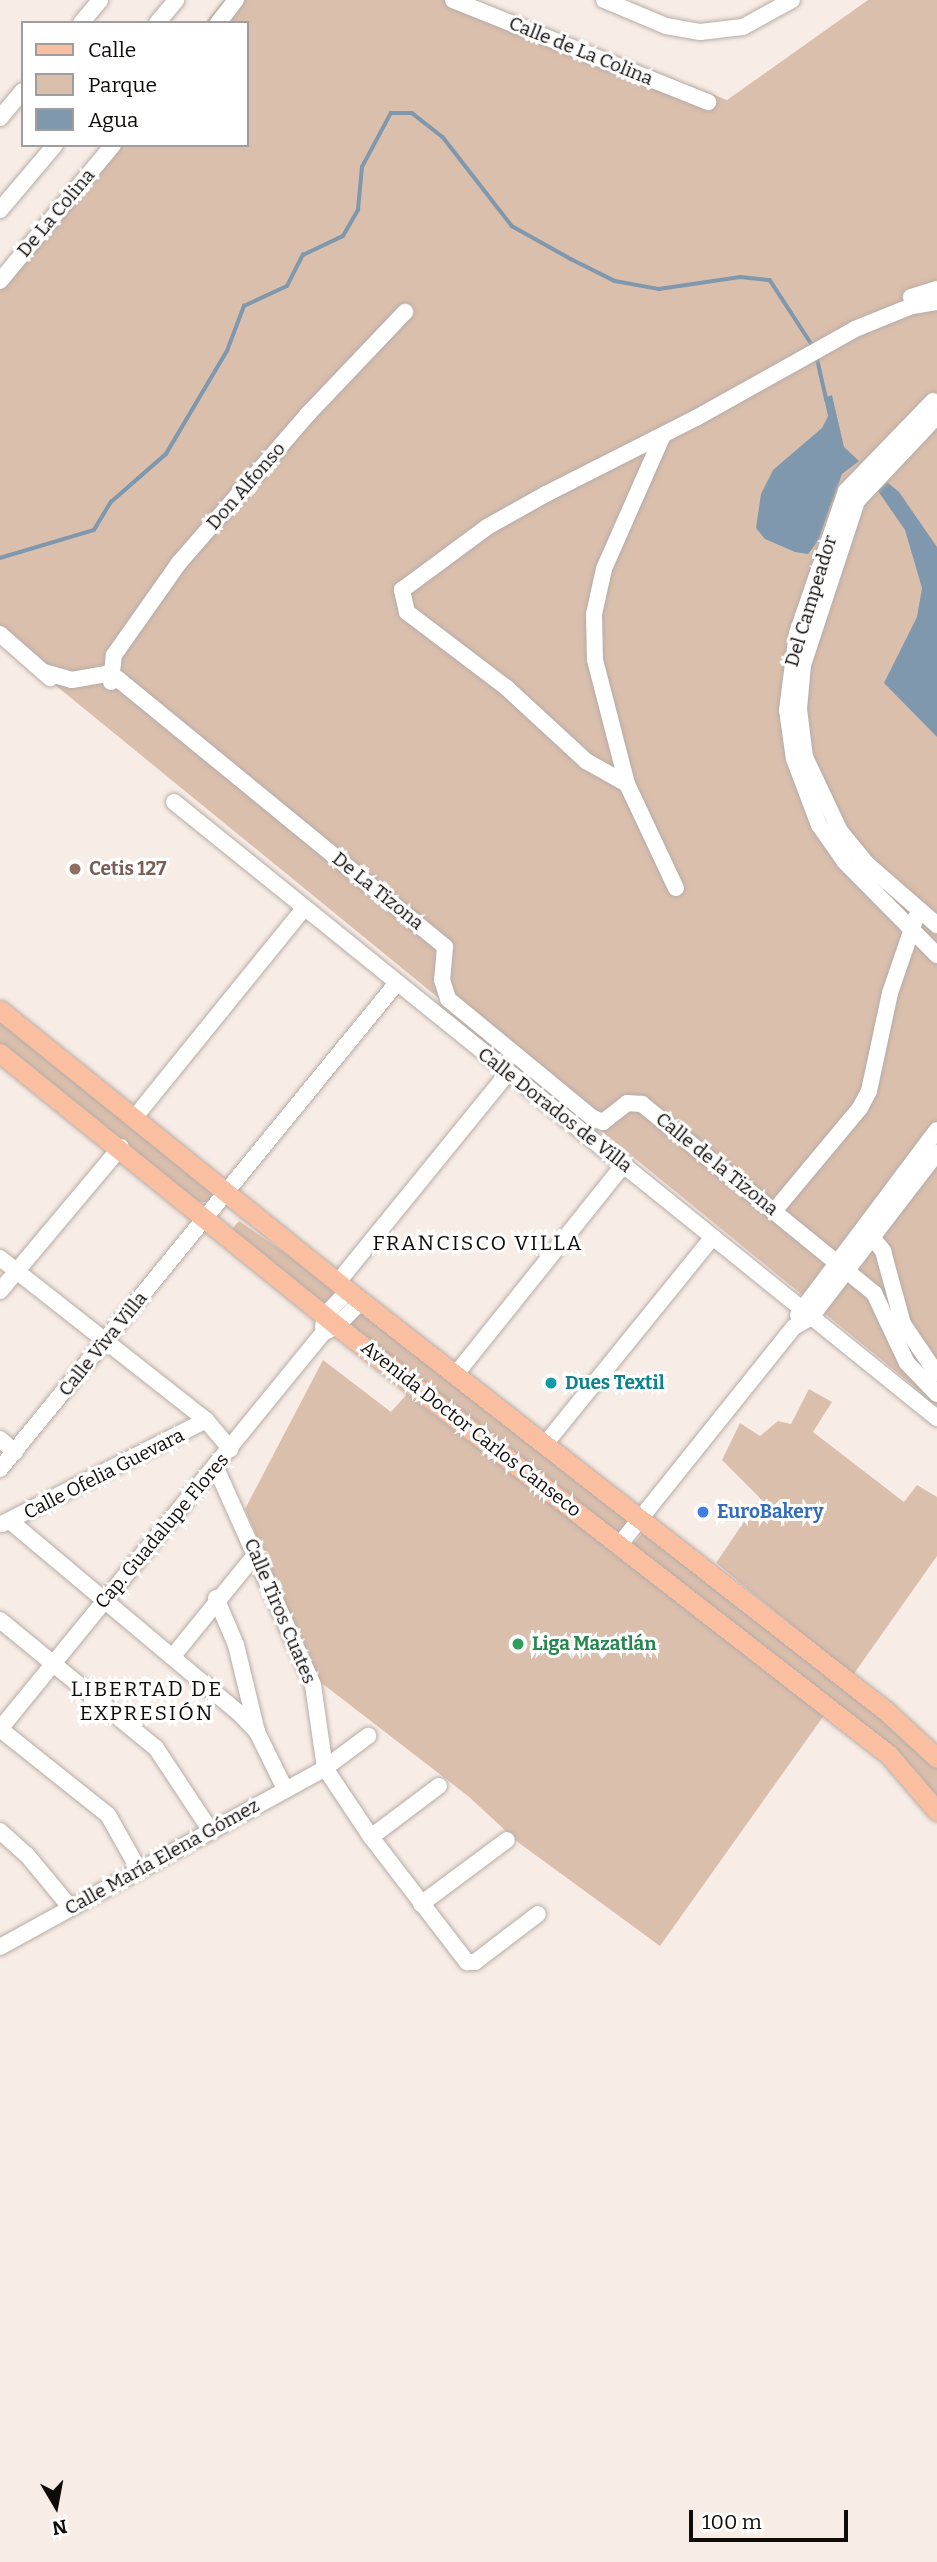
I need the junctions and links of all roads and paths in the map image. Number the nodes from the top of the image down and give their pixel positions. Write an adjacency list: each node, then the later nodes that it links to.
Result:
1 (100, 0): 7 (street)
2 (176, 0): 8 (street)
3 (236, 0): 9 (street)
4 (453, 0): 11 (street, Calle de La Colina)
5 (604, 0): 6 (street)
6 (792, 0)
7 (83, 21)
8 (159, 21)
9 (220, 21)
10 (21, 93): 12 (street)
11 (709, 102)
12 (0, 118)
13 (53, 147): 15 (street)
14 (111, 147): 16 (street, De La Colina)
15 (0, 210)
16 (0, 281)
17 (937, 289): 20 (street)
18 (937, 302): 20 (street)
19 (405, 312): 24 (street, Don Alfonso)
20 (818, 345): 22 (street)
21 (936, 403): 25 (street, Del Campeador)
22 (663, 435): 26 (street); 26 (street)
23 (0, 634): 24 (street)
24 (115, 680): 39 (street, De La Tizona)
25 (799, 758): 30 (street, Del Campeador); 31 (street, Del Campeador)
26 (627, 784): 28 (street)
27 (174, 802): 29 (street, Calle Dorados de Villa)
28 (676, 888)
29 (304, 908): 34 (street, Calle Dorados de Villa); 38 (street)
30 (920, 909): 31 (street); 32 (street, Del Campeador)
31 (912, 925): 33 (street, Del Campeador); 45 (street)
32 (937, 925)
33 (937, 955)
34 (396, 984): 37 (street, Calle Dorados de Villa); 44 (street)
35 (0, 1010): 38 (main road, Avenida Doctor Carlos Canseco)
36 (0, 1053): 41 (main road, Avenida Doctor Carlos Canseco)
37 (508, 1073): 43 (street, Calle Dorados de Villa); 53 (street)
38 (135, 1117): 44 (main road, Avenida Doctor Carlos Canseco)
39 (593, 1118): 45 (street, Calle de la Tizona)
40 (937, 1130): 47 (street)
41 (121, 1147): 46 (main road, Avenida Doctor Carlos Canseco); 51 (street)
42 (937, 1153): 47 (street)
43 (625, 1163): 48 (street, Calle Dorados de Villa); 58 (street)
44 (226, 1193): 46 (street, Calle Viva Villa); 53 (main road, Avenida Doctor Carlos Canseco)
45 (775, 1210): 50 (street, Calle de la Tizona)
46 (205, 1219): 56 (main road, Avenida Doctor Carlos Canseco); 57 (street, Calle Viva Villa)
47 (868, 1232): 50 (street); 54 (street)
48 (713, 1237): 55 (street, Calle Dorados de Villa); 64 (street)
49 (0, 1258): 51 (street)
50 (841, 1266): 54 (street); 55 (street)
51 (17, 1271): 52 (street); 57 (street)
52 (0, 1291)
53 (349, 1291): 56 (street, Cap. Guadalupe Flores); 58 (main road, Avenida Doctor Carlos Canseco)
54 (887, 1298): 59 (street); 60 (street)
55 (806, 1312): 61 (street, Calle Dorados de Villa); 69 (street)
56 (328, 1325): 65 (street, Cap. Guadalupe Flores); 71 (main road, Avenida Doctor Carlos Canseco)
57 (106, 1341): 62 (street); 66 (street, Calle Viva Villa)
58 (456, 1374): 64 (main road, Avenida Doctor Carlos Canseco)
59 (937, 1374)
60 (937, 1394)
61 (937, 1418)
62 (206, 1420): 65 (street); 70 (street, Calle Ofelia Guevara)
63 (0, 1439): 66 (street)
64 (547, 1443): 69 (main road, Avenida Doctor Carlos Canseco)
65 (230, 1449): 67 (street, Cap. Guadalupe Flores)
66 (15, 1452): 68 (street, Calle Viva Villa)
67 (216, 1468): 72 (street, Calle Tiros Cuates); 74 (street, Cap. Guadalupe Flores)
68 (0, 1469)
69 (642, 1518): 71 (street); 78 (main road, Avenida Doctor Carlos Canseco)
70 (5, 1523): 74 (street)
71 (620, 1544): 79 (main road, Avenida Doctor Carlos Canseco)
72 (256, 1554): 73 (street); 86 (street, Calle Tiros Cuates)
73 (216, 1598): 76 (street); 82 (street)
74 (103, 1602): 76 (street); 77 (street, Cap. Guadalupe Flores)
75 (0, 1620): 77 (street)
76 (173, 1656): 82 (street)
77 (52, 1664): 81 (street, Cap. Guadalupe Flores); 91 (street)
78 (850, 1683): 79 (main road); 80 (main road, Avenida Doctor Carlos Canseco)
79 (830, 1708): 84 (main road, Avenida Doctor Carlos Canseco)
80 (898, 1722): 84 (main road); 85 (main road, Avenida Doctor Carlos Canseco)
81 (0, 1729): 94 (street)
82 (257, 1732): 88 (street)
83 (368, 1736): 86 (street, Calle María Elena Gómez)
84 (866, 1737): 89 (main road, Avenida Doctor Carlos Canseco)
85 (937, 1758)
86 (325, 1768): 88 (street, Calle María Elena Gómez); 92 (street, Calle Tiros Cuates)
87 (439, 1786): 92 (street)
88 (285, 1789): 91 (street, Calle María Elena Gómez)
89 (937, 1811)
90 (0, 1831): 96 (street)
91 (211, 1831): 94 (street, Calle María Elena Gómez)
92 (371, 1837): 95 (street, Calle Tiros Cuates)
93 (507, 1840): 95 (street)
94 (139, 1870): 96 (street, Calle María Elena Gómez)
95 (421, 1904): 97 (street, Calle Tiros Cuates)
96 (70, 1907): 98 (street, Calle María Elena Gómez)
97 (538, 1914)
98 (0, 1947)

